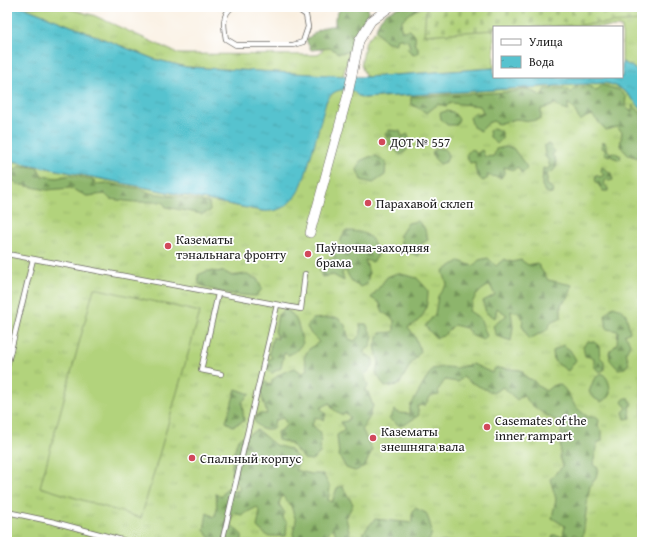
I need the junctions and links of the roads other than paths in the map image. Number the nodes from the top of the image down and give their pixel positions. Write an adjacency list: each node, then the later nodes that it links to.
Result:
1 (232, 7): 2 (lane)
2 (289, 7)
3 (390, 7): 4 (street)
4 (310, 233)
5 (7, 254): 6 (lane)
6 (33, 259): 8 (lane); 10 (lane)
7 (305, 274): 9 (lane)
8 (218, 294): 9 (lane); 11 (lane)
9 (277, 305): 14 (lane)
10 (7, 366)
11 (221, 374)
12 (7, 512): 13 (lane)
13 (129, 542)
14 (222, 542)

